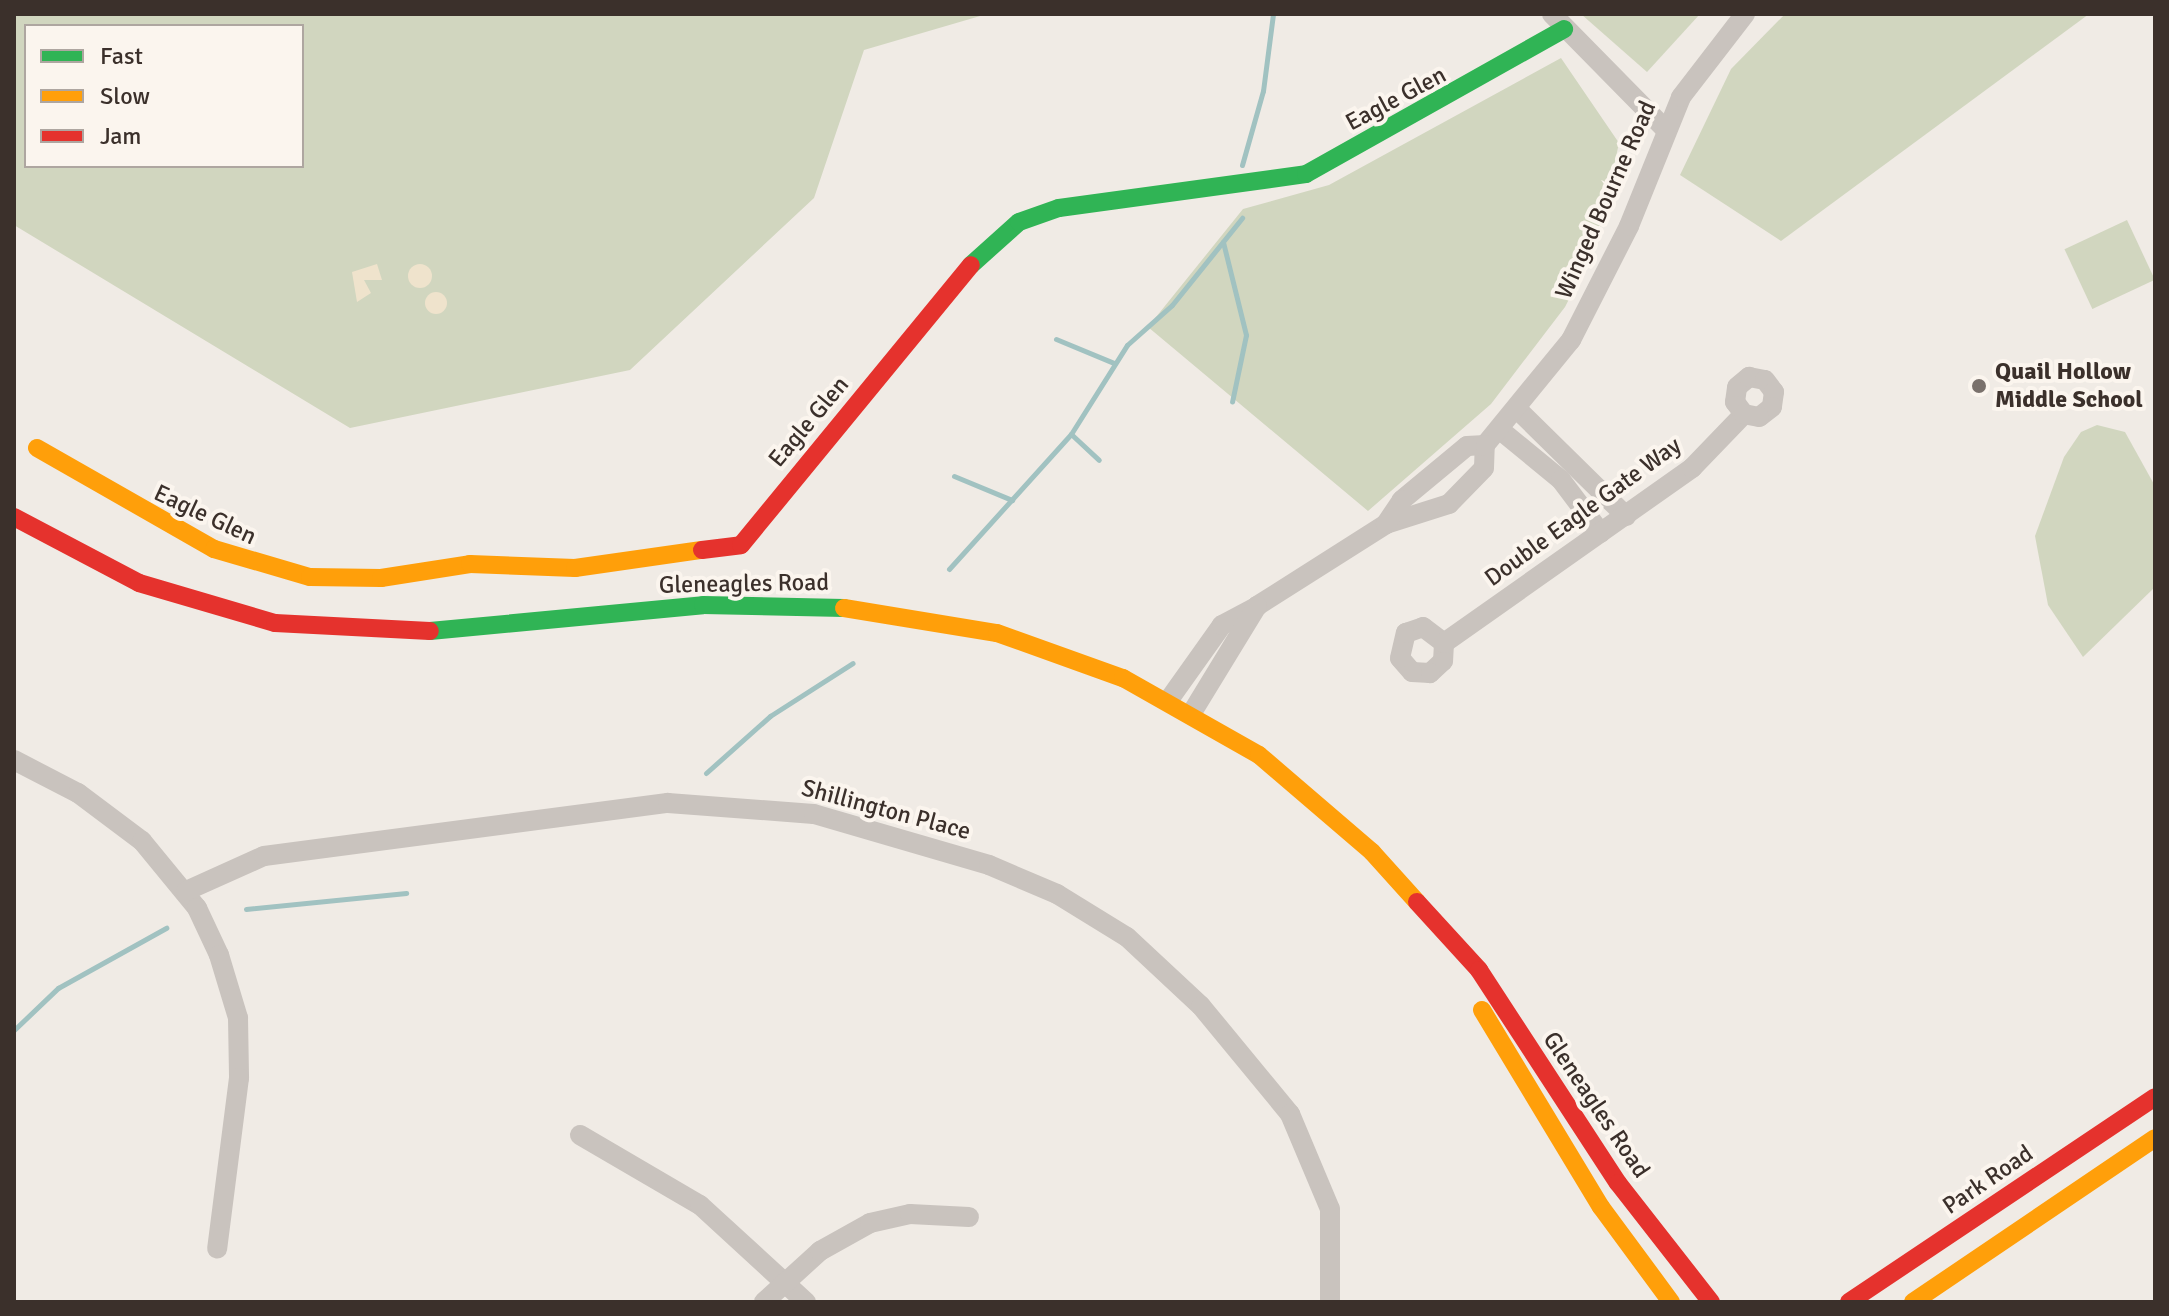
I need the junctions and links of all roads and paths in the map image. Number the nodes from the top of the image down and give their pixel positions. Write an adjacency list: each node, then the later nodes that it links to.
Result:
1 (1745, 14): 3 (street, Winged Bourne Road)
2 (1558, 22): 3 (street); 8 (street, Eagle Glen)
3 (1665, 129): 4 (street, Winged Bourne Road)
4 (1517, 409): 6 (street, Winged Bourne Road); 9 (street)
5 (1744, 414): 9 (street, Double Eagle Gate Way)
6 (1499, 429): 7 (street, Winged Bourne Road); 12 (street)
7 (1485, 445): 11 (street, Winged Bourne Road); 11 (street, Winged Bourne Road)
8 (37, 448)
9 (1626, 516): 12 (street, Double Eagle Gate Way)
10 (14, 517): 15 (street, Gleneagles Road)
11 (1386, 524): 13 (street, Winged Bourne Road)
12 (1601, 533): 14 (street, Double Eagle Gate Way)
13 (1257, 606): 15 (street, Winged Bourne Road); 16 (street, Winged Bourne Road)
14 (1444, 643)
15 (1168, 701): 16 (street, Gleneagles Road)
16 (1191, 714): 19 (street, Gleneagles Road)
17 (14, 760): 18 (street)
18 (186, 891): 24 (street); 28 (street, Shillington Place)
19 (1443, 934): 29 (street, Gleneagles Road); 30 (street, Gleneagles Road)
20 (2155, 1097): 31 (street, Park Road)
21 (580, 1135): 25 (street)
22 (2155, 1138): 32 (street)
23 (969, 1217): 25 (street)
24 (217, 1249)
25 (787, 1281): 26 (street); 27 (street)
26 (764, 1302)
27 (806, 1302)
28 (1330, 1302)
29 (1671, 1302)
30 (1711, 1302)
31 (1849, 1302)
32 (1913, 1302)

